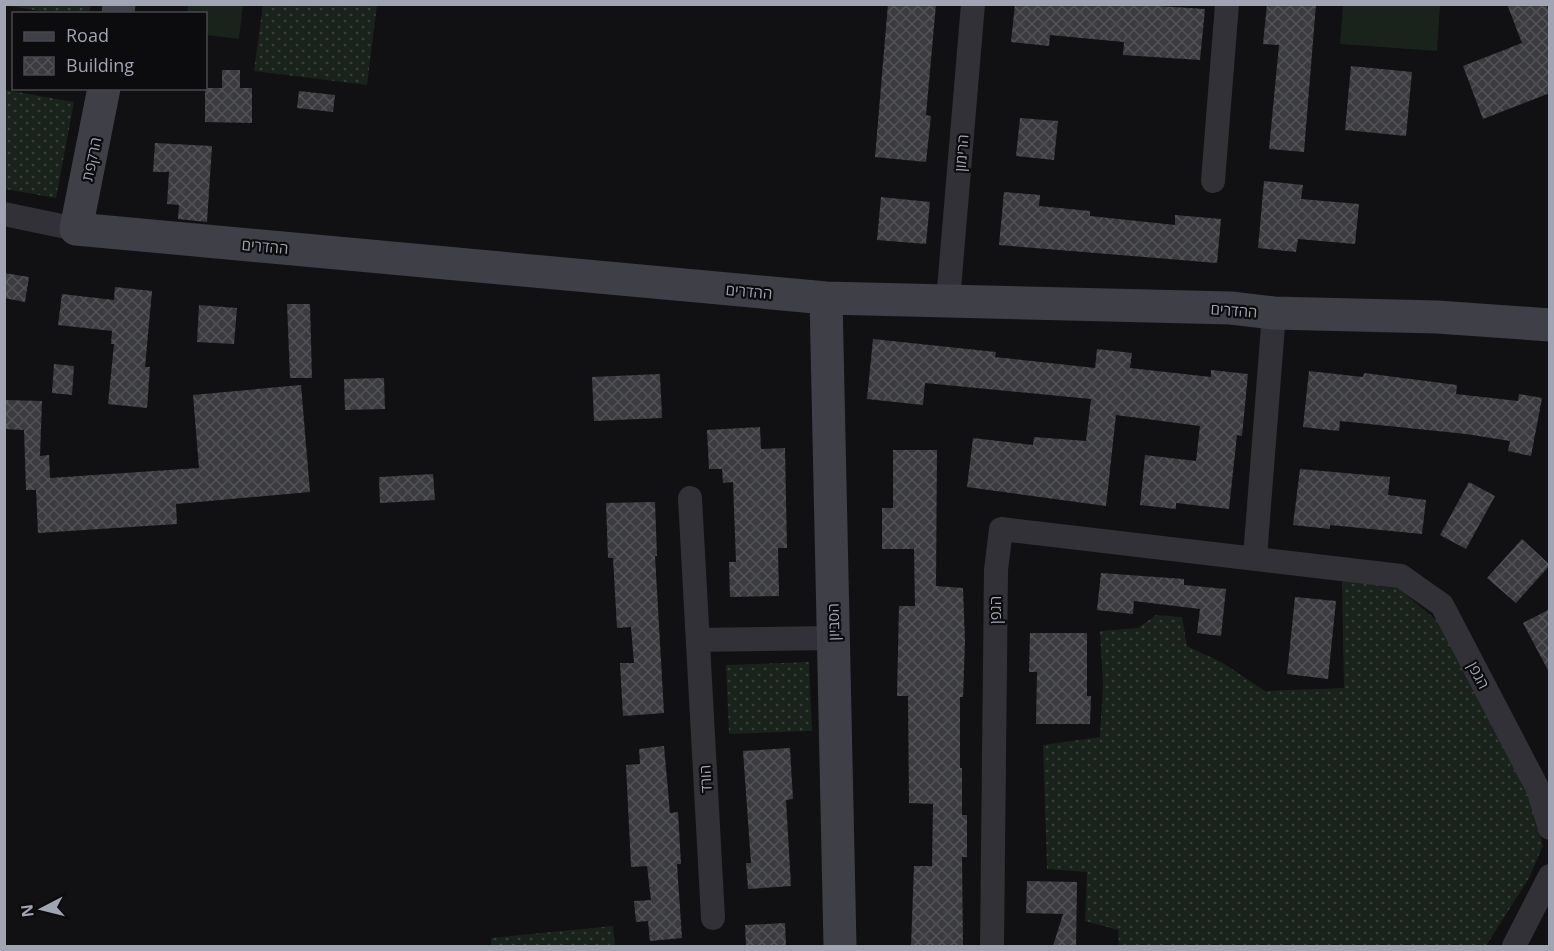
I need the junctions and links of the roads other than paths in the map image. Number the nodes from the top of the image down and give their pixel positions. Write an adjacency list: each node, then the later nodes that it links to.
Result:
1 (973, 4): 8 (street, הרימון)
2 (1227, 4): 4 (street)
3 (104, 90): 6 (main road, הרקפת)
4 (1213, 181)
5 (4, 214): 6 (street, ההדרים)
6 (76, 229): 7 (main road, ההדרים)
7 (826, 298): 8 (main road, ההדרים); 15 (main road, הסביון)
8 (948, 301): 9 (main road, ההדרים)
9 (1274, 313): 10 (main road, ההדרים); 14 (street)
10 (1496, 322): 11 (main road, ההדרים); 12 (main road, ההדרים)
11 (1550, 326)
12 (1550, 347)
13 (690, 498): 16 (street, הורד)
14 (1255, 557): 17 (street, הגפן); 22 (street, הגפן)
15 (833, 638): 16 (street); 21 (main road, הסביון)
16 (698, 640): 20 (street, הורד)
17 (1544, 787): 18 (street, הגפן)
18 (1550, 828)
19 (1550, 876): 23 (street)
20 (713, 918)
21 (840, 946)
22 (992, 946)
23 (1514, 946)

